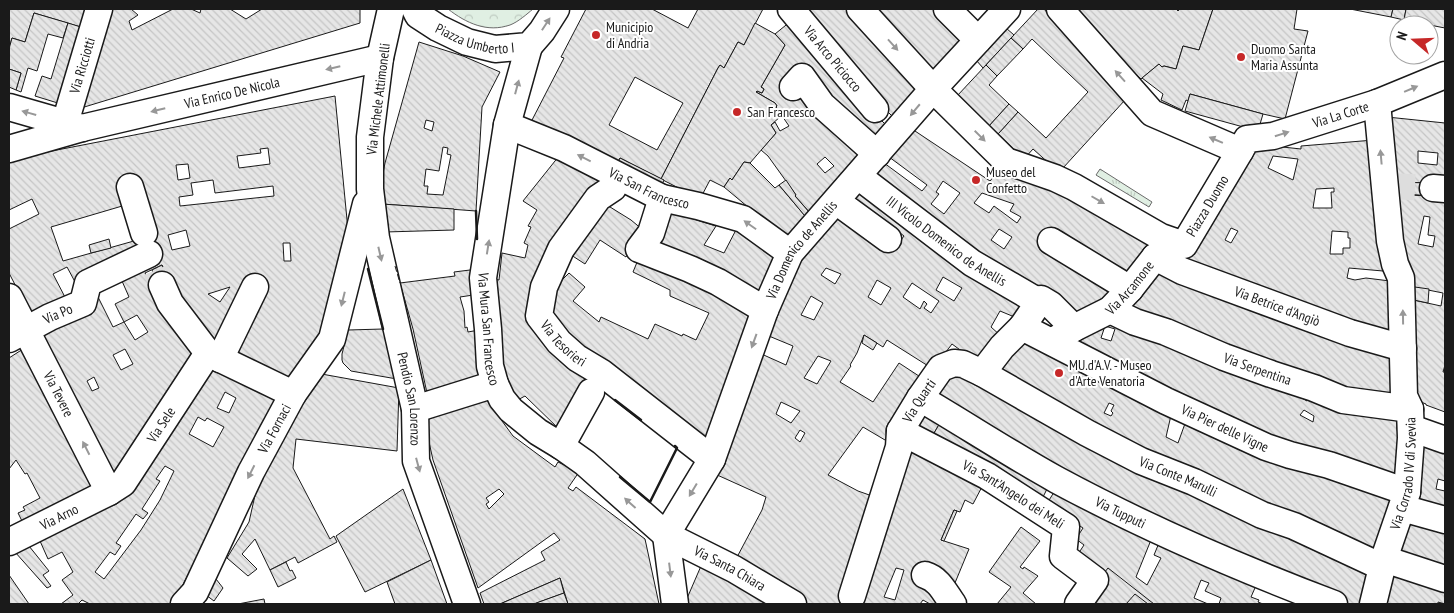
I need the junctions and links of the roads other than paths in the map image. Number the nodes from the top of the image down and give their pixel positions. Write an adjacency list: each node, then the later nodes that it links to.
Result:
1 (99, 9): 20 (street, Via Ricciotti)
2 (391, 9): 12 (street, Via Michele Attimonelli)
3 (415, 9): 11 (street, Piazza Umberto I)
4 (556, 9): 11 (street, Piazza Umberto I, one-way to 4)
5 (791, 9): 18 (street, Via Arco Piciocco)
6 (860, 9): 15 (street, Piazza Duomo, one-way to 15)
7 (947, 9): 10 (street)
8 (1007, 9): 10 (street, Via Domenico de Anellis)
9 (1060, 9): 22 (street, one-way to 9)
10 (978, 40): 15 (street, Via Domenico de Anellis)
11 (529, 46): 19 (street, Via Mura San Francesco, one-way to 11)
12 (380, 58): 20 (street, Via Enrico De Nicola, one-way to 20); 27 (street, Via Michele Attimonelli)
13 (1445, 75): 16 (street, Via La Corte, one-way to 13)
14 (793, 87): 23 (street)
15 (933, 89): 23 (street, Via Domenico de Anellis, one-way to 23); 32 (street, Piazza Duomo, one-way to 32)
16 (1377, 103): 22 (street, Via La Corte, one-way to 16); 45 (street, Via Corrado IV di Svevia, one-way to 16)
17 (9, 107): 20 (street, one-way to 17)
18 (875, 109)
19 (507, 124): 28 (street, Via San Francesco, one-way to 19); 49 (street, Via Mura San Francesco, one-way to 19)
20 (74, 126): 21 (street, Via Enrico De Nicola)
21 (9, 149)
22 (1240, 151): 32 (street, Piazza Duomo)
23 (877, 154): 24 (street, Via Domenico de Anellis)
24 (858, 176): 29 (street, Via Domenico de Anellis); 39 (street, III Vicolo Domenico de Anellis)
25 (130, 187): 43 (street, Via Po)
26 (613, 188): 48 (street, Via Tesorieri)
27 (370, 189): 50 (street, Via Fornaci, one-way to 50); 52 (street, Pendio San Lorenzo, one-way to 52)
28 (662, 198): 33 (street, Via San Francesco, one-way to 28); 40 (street)
29 (836, 201): 30 (street); 33 (street, Via Domenico de Anellis)
30 (888, 239)
31 (1051, 241): 37 (street)
32 (1184, 245): 34 (street, Via Arcamone)
33 (790, 253): 40 (street, Via Domenico de Anellis)
34 (1155, 257): 37 (street, Via Arcamone); 45 (street, Via Betrice d'Angiò)
35 (162, 285): 46 (street)
36 (255, 287): 46 (street, Via Sele)
37 (1130, 289): 41 (street, Via Arcamone)
38 (9, 297): 43 (street, Via Tevere)
39 (1039, 302): 42 (street); 44 (street, III Vicolo Domenico de Anellis)
40 (765, 310): 57 (street, Via Domenico de Anellis, one-way to 57)
41 (1110, 310): 44 (street, Via Arcamone); 53 (street, Via Serpentina)
42 (1022, 327): 44 (street, Via Pier delle Vigne); 47 (street)
43 (17, 334): 59 (street, Via Tevere, one-way to 43)
44 (1063, 335): 60 (street, Via Pier delle Vigne)
45 (1403, 348): 53 (street, Via Corrado IV di Svevia)
46 (214, 356): 50 (street); 59 (street, Via Sele)
47 (982, 373): 51 (street, Via Quarti); 65 (street, Via Conte Marulli)
48 (597, 383): 56 (street); 57 (street, Via Tesorieri)
49 (495, 384): 52 (street); 56 (street, Via Mura San Francesco)
50 (293, 394): 69 (street, Via Fornaci, one-way to 69)
51 (920, 398): 54 (street, Via Quarti); 58 (street, Via Tupputi)
52 (415, 409): 70 (street, Pendio San Lorenzo, one-way to 70)
53 (1410, 419): 55 (street, Via Serpentina); 60 (street, Via Corrado IV di Svevia)
54 (900, 430): 61 (street, Via Sant'Angelo dei Meli); 68 (street, Via Quarti)
55 (1445, 440)
56 (561, 446): 63 (street, Via Mura San Francesco, one-way to 56)
57 (712, 459): 63 (street, Via Domenico de Anellis, one-way to 63)
58 (1057, 480): 61 (street); 75 (street, Via Tupputi)
59 (109, 492): 64 (street, Via Arno)
60 (1404, 500): 62 (street, Via Pier delle Vigne); 65 (street, Via Corrado IV di Svevia)
61 (1040, 510): 74 (street, Via Sant'Angelo dei Meli)
62 (1445, 520)
63 (666, 535): 71 (street, one-way to 71); 72 (street, Via Santa Chiara)
64 (12, 536)
65 (1383, 563): 67 (street, Via Conte Marulli); 76 (street, Via Corrado IV di Svevia)
66 (926, 575): 73 (street)
67 (1445, 579)
68 (852, 596)
69 (184, 604)
70 (467, 604)
71 (675, 604)
72 (793, 604)
73 (953, 604)
74 (1078, 604)
75 (1334, 604)
76 (1373, 604)

